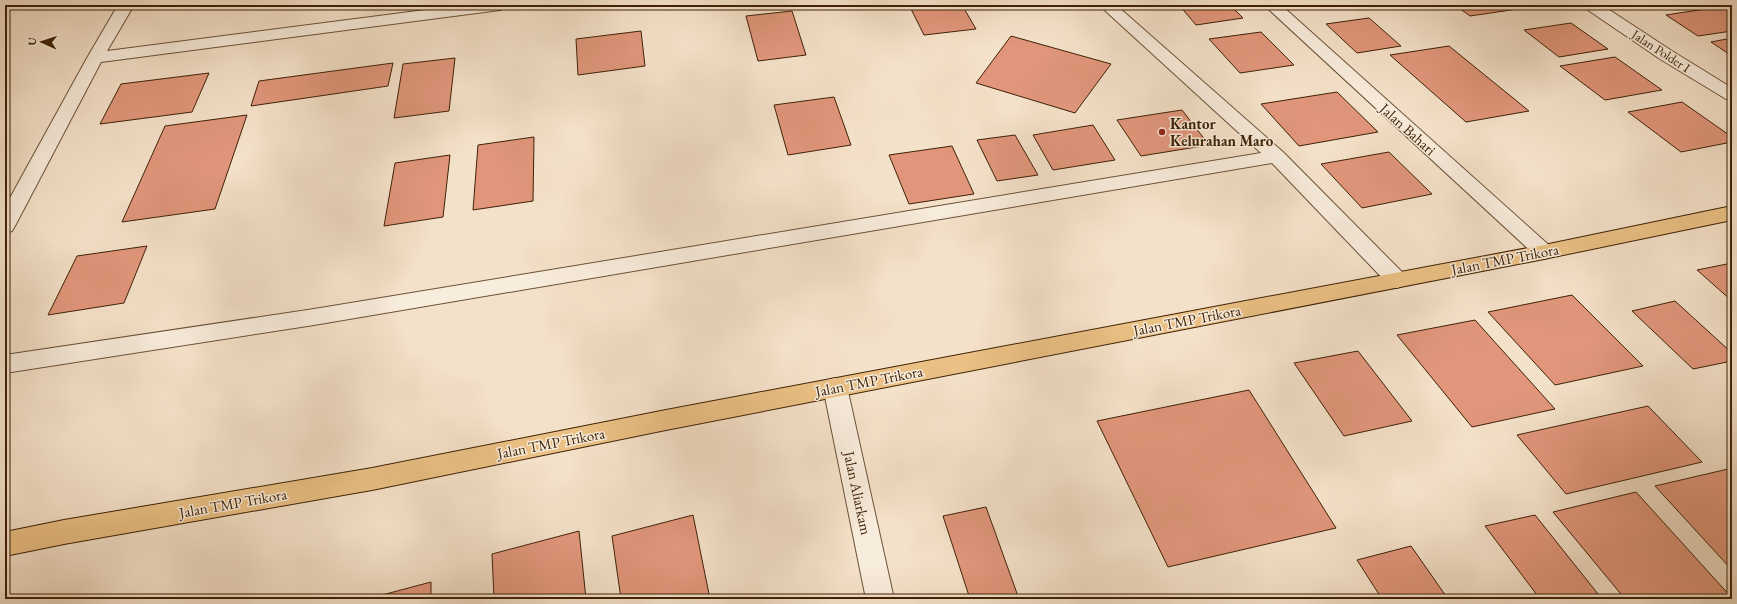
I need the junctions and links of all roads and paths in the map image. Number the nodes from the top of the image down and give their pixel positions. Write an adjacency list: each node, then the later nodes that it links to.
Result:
1 (126, 5): 7 (street)
2 (500, 5): 6 (street)
3 (1107, 5): 9 (street)
4 (1272, 5): 12 (street, Jalan Bahari)
5 (1591, 5): 8 (street, Jalan Polder I)
6 (403, 11): 7 (street)
7 (95, 58): 11 (street)
8 (1732, 95)
9 (1276, 156): 13 (street); 14 (street)
10 (1732, 213): 12 (highway, Jalan TMP Trikora)
11 (5, 226)
12 (1544, 252): 13 (highway, Jalan TMP Trikora)
13 (1398, 280): 15 (highway, Jalan TMP Trikora)
14 (5, 364)
15 (835, 387): 16 (highway, Jalan TMP Trikora); 17 (street, Jalan Aliarkam)
16 (5, 544)
17 (880, 599)

